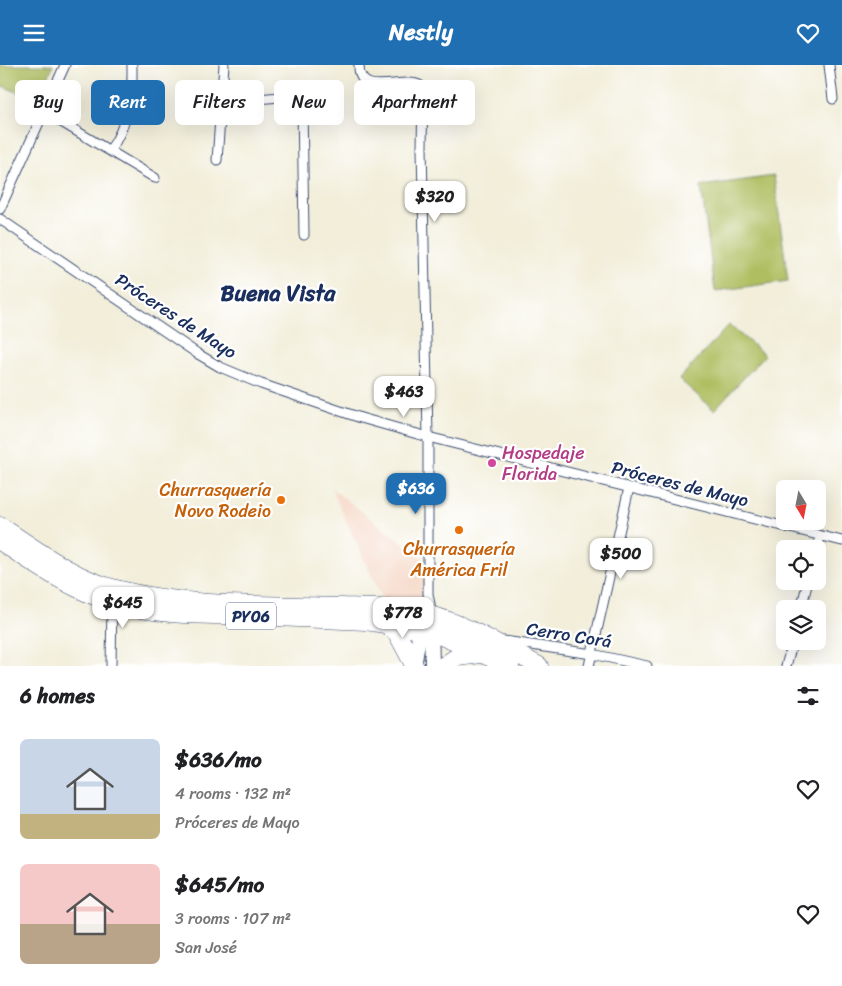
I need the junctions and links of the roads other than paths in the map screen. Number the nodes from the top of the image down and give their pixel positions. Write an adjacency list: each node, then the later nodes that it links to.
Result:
1 (65, 65): 6 (street)
2 (132, 65): 13 (street)
3 (224, 65): 7 (street)
4 (359, 65): 19 (street)
5 (829, 65): 9 (street)
6 (58, 80)
7 (223, 80)
8 (264, 99): 18 (street)
9 (833, 99)
10 (37, 125): 16 (street)
11 (67, 125): 13 (street)
12 (220, 125): 14 (street)
13 (110, 150): 15 (street)
14 (217, 160)
15 (155, 177)
16 (0, 209)
17 (0, 219): 19 (street, Próceres de Mayo)
18 (304, 235)
19 (428, 437): 20 (street, Próceres de Mayo); 27 (street)
20 (629, 488): 22 (street, Próceres de Mayo); 31 (street)
21 (0, 526): 26 (highway, PY06)
22 (820, 537): 23 (street); 25 (street, Próceres de Mayo)
23 (819, 540)
24 (0, 541): 26 (highway, PY06)
25 (842, 541)
26 (113, 596): 27 (highway, PY06); 28 (highway, PY06); 32 (street)
27 (426, 622): 28 (highway, PY06); 29 (highway, PY06); 33 (street)
28 (385, 623): 33 (highway)
29 (484, 646): 31 (street, Cerro Corá); 34 (highway); 35 (highway, PY06); 36 (highway, PY06)
30 (790, 650): 39 (street)
31 (592, 654): 37 (street); 38 (street, Cerro Corá)
32 (111, 666)
33 (420, 666)
34 (443, 666)
35 (510, 666)
36 (539, 666)
37 (589, 666)
38 (647, 666)
39 (786, 666)

